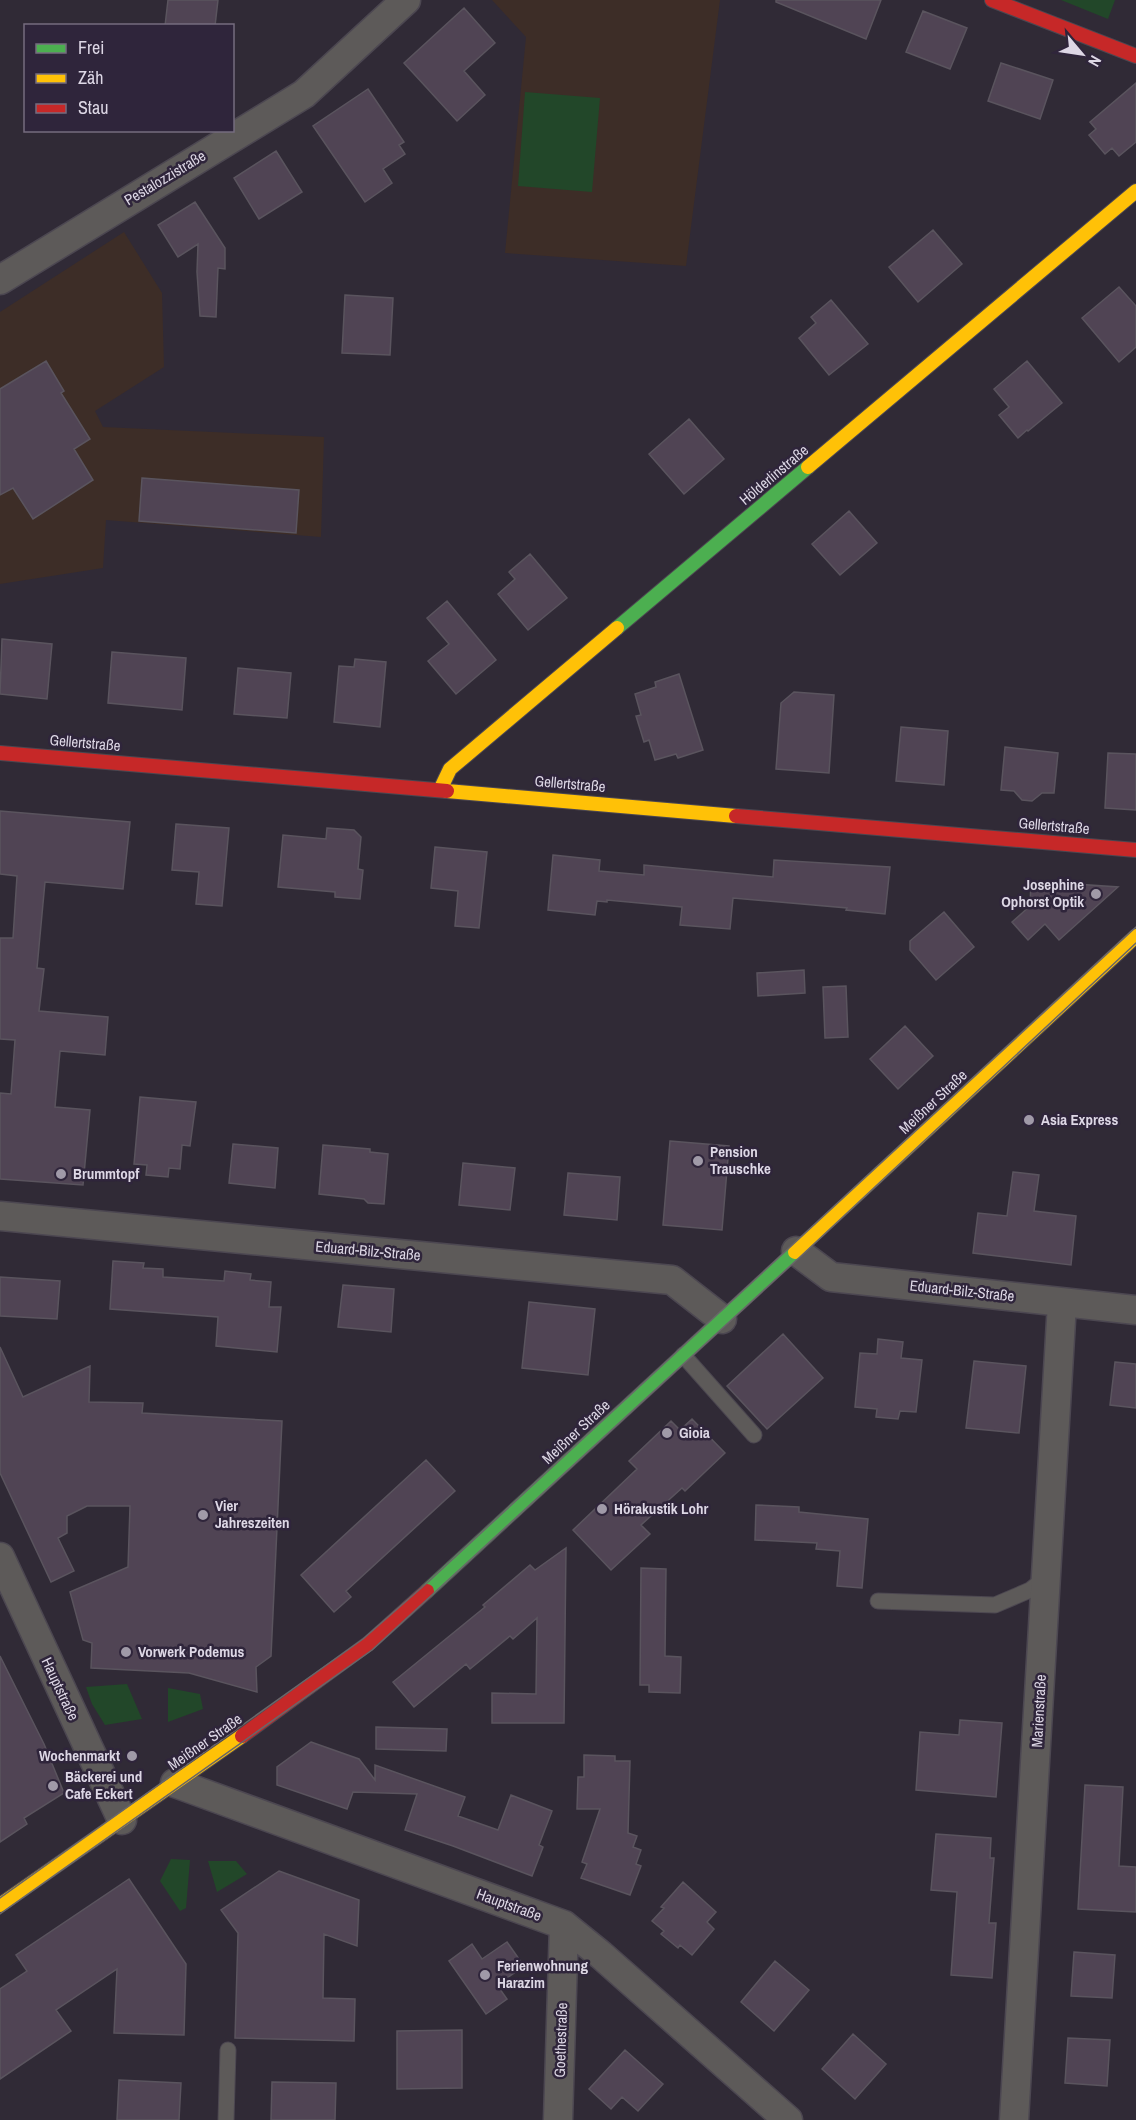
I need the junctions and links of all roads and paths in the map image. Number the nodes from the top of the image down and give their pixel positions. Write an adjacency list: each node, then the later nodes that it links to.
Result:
1 (406, 0): 5 (street, Pestalozzistraße)
2 (992, 0): 3 (street)
3 (1136, 56)
4 (1136, 191): 7 (street, Hölderlinstraße)
5 (0, 280)
6 (0, 753): 7 (street, Gellertstraße)
7 (440, 789): 8 (street, Gellertstraße)
8 (1136, 850)
9 (1136, 936): 11 (street, Meißner Straße)
10 (0, 1216): 14 (street, Eduard-Bilz-Straße)
11 (796, 1251): 12 (street, Eduard-Bilz-Straße); 14 (street, Meißner Straße)
12 (1062, 1303): 13 (street, Eduard-Bilz-Straße); 18 (street, Marienstraße)
13 (1136, 1310)
14 (722, 1319): 15 (street, Meißner Straße)
15 (683, 1355): 16 (lane); 20 (street, Meißner Straße)
16 (754, 1435)
17 (0, 1557): 21 (street, Hauptstraße)
18 (1046, 1577): 19 (lane); 28 (street, Marienstraße)
19 (878, 1601)
20 (176, 1783): 21 (street, Meißner Straße); 23 (street, Hauptstraße)
21 (122, 1820): 22 (street, Meißner Straße)
22 (0, 1905)
23 (564, 1924): 26 (street, Goethestraße); 27 (street, Hauptstraße)
24 (228, 2050): 25 (lane)
25 (226, 2120)
26 (558, 2120)
27 (788, 2120)
28 (1014, 2120)

